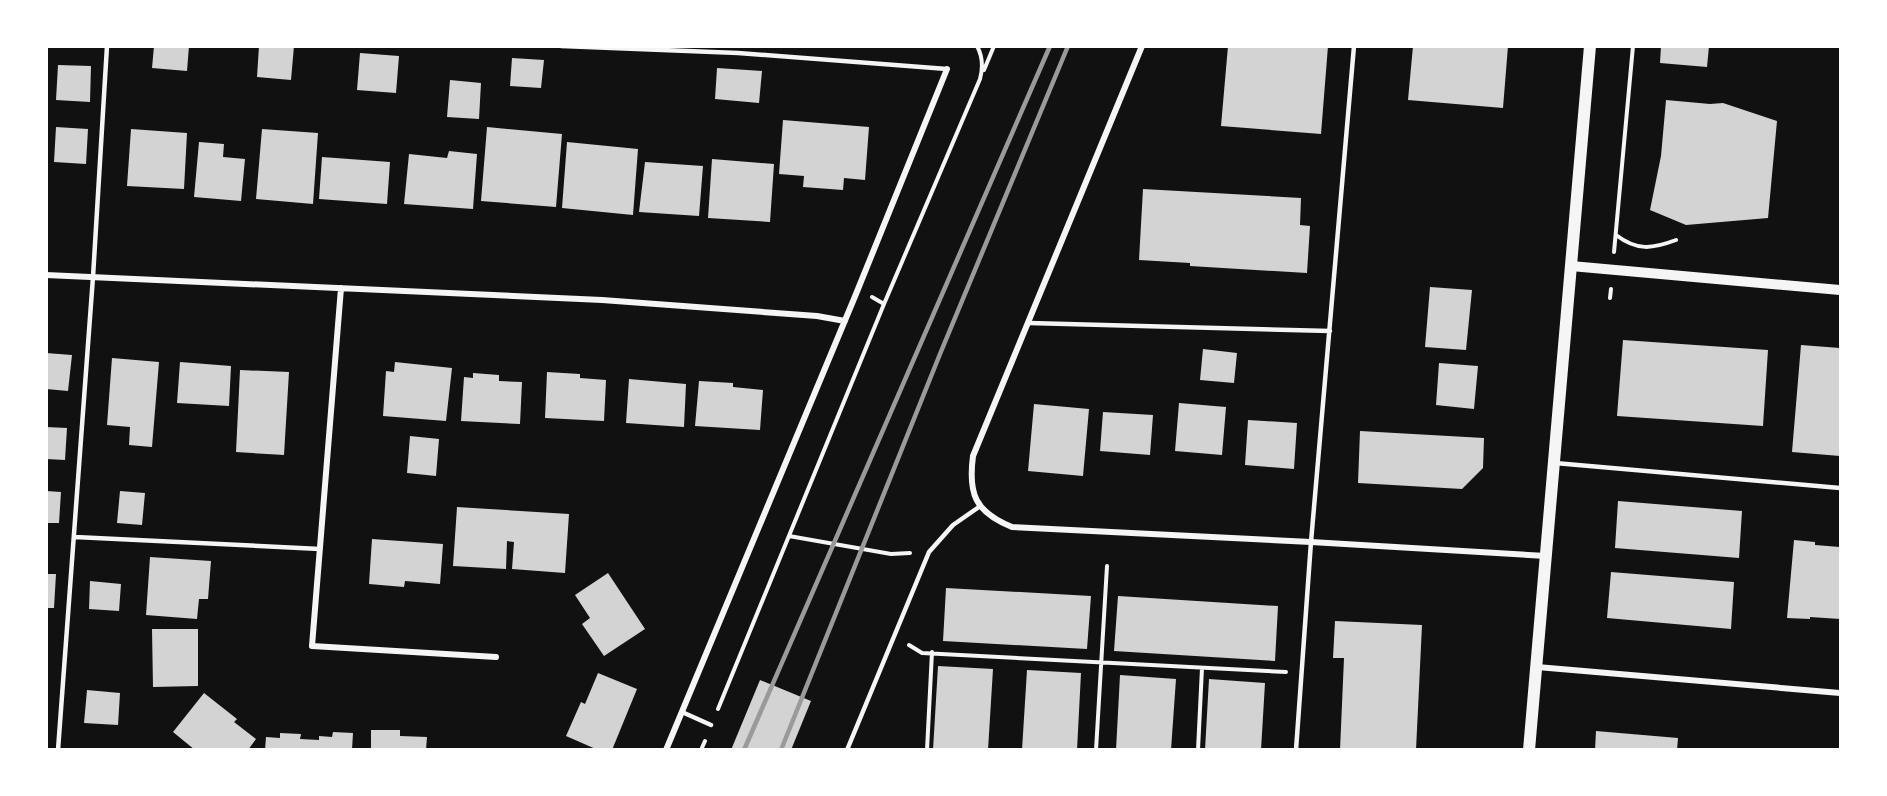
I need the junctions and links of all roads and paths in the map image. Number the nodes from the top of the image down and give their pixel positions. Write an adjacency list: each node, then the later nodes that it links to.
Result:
1 (107, 46): 14 (lane)
2 (561, 46): 9 (lane)
3 (977, 46): 10 (path)
4 (994, 46): 10 (path)
5 (1142, 46): 18 (street)
6 (1354, 46): 19 (lane)
7 (1590, 46): 12 (main road)
8 (1633, 46): 11 (path)
9 (947, 69): 17 (street)
10 (980, 79): 23 (path)
11 (1676, 240)
12 (1571, 266): 16 (street); 20 (main road)
13 (46, 275): 14 (street)
14 (93, 277): 15 (street); 24 (lane)
15 (340, 288): 17 (street); 26 (street)
16 (1840, 290)
17 (845, 321): 38 (street)
18 (1029, 323): 19 (lane); 22 (street)
19 (1330, 331): 25 (lane)
20 (1555, 463): 21 (lane); 28 (main road)
21 (1840, 488)
22 (979, 507): 25 (street); 27 (lane)
23 (789, 536): 27 (path); 39 (path)
24 (75, 537): 26 (lane); 40 (lane)
25 (1311, 542): 28 (street); 47 (lane)
26 (320, 549): 32 (street)
27 (929, 552): 43 (lane)
28 (1546, 556): 35 (main road)
29 (1107, 566): 33 (path)
30 (908, 645): 31 (path)
31 (932, 652): 33 (path); 44 (path)
32 (496, 657)
33 (1100, 663): 34 (path); 45 (path)
34 (1202, 668): 36 (path); 46 (path)
35 (1537, 668): 37 (street); 48 (main road)
36 (1286, 672)
37 (1840, 693)
38 (682, 712): 39 (lane); 41 (street)
39 (711, 725): 42 (path)
40 (58, 750)
41 (666, 750)
42 (701, 750)
43 (847, 750)
44 (927, 750)
45 (1096, 750)
46 (1198, 750)
47 (1296, 750)
48 (1529, 750)

